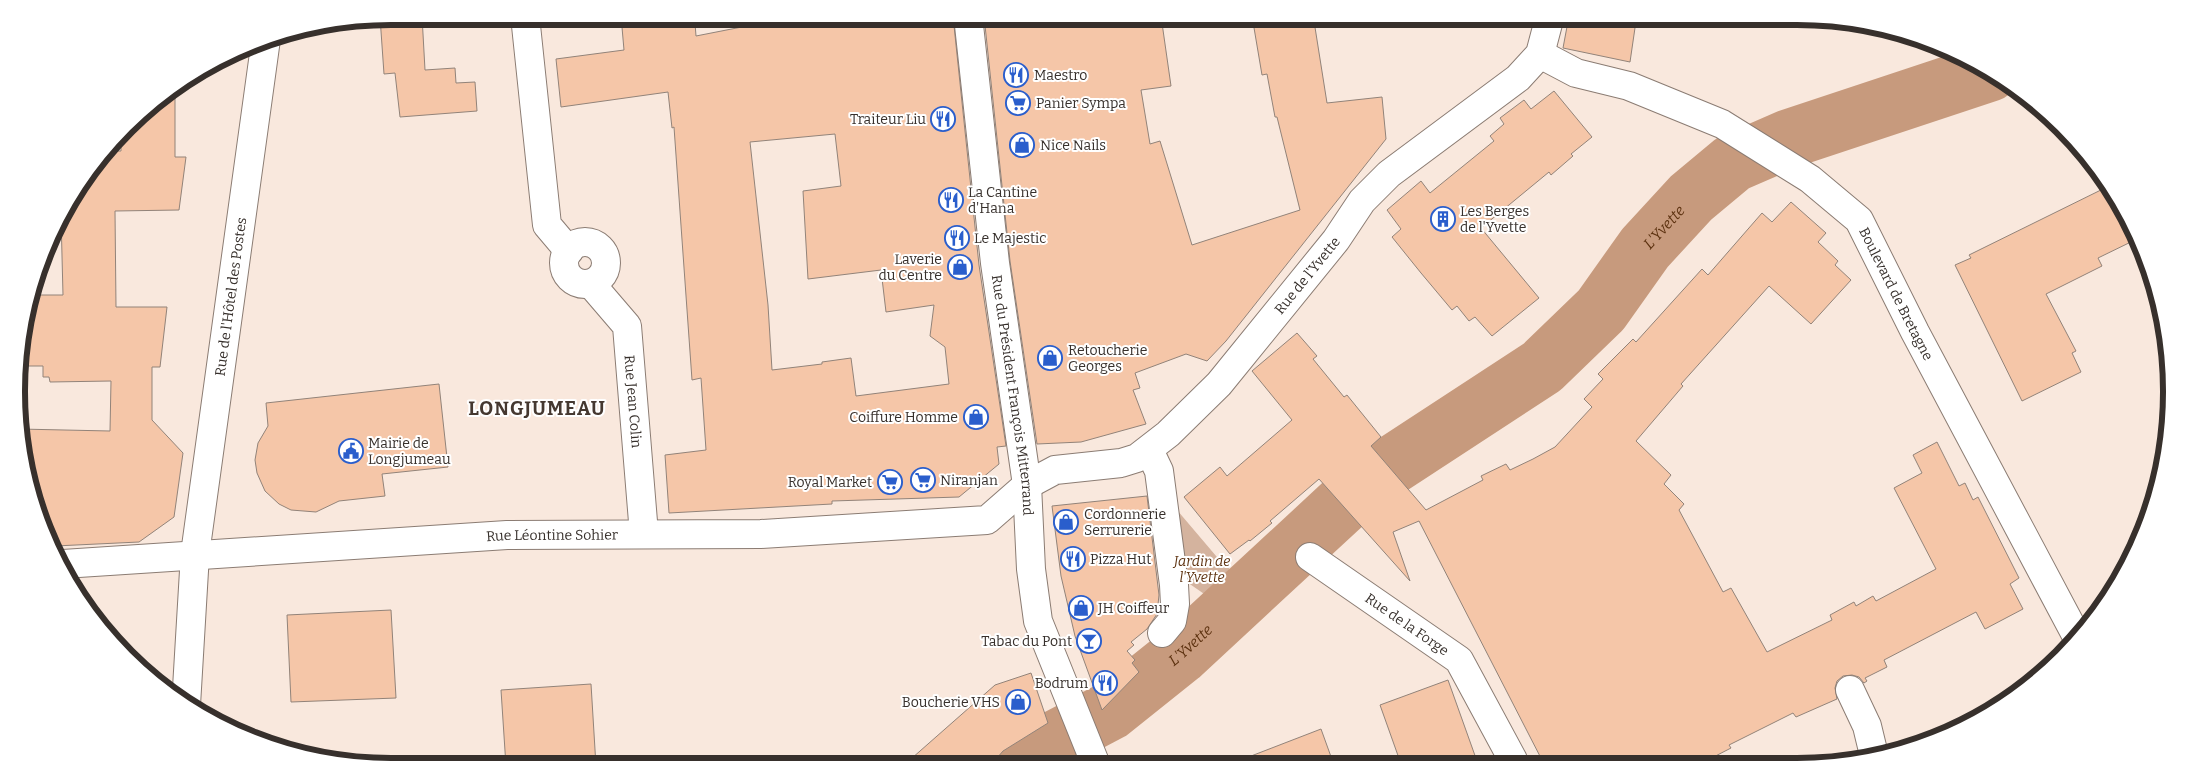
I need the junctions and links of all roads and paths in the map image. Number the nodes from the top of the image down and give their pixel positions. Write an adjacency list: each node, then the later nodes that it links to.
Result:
1 (969, 25): 7 (street, Rue du Président François Mitterrand)
2 (1548, 25): 5 (street, Rue de l'Yvette)
3 (526, 28): 8 (street, Rue Jean Colin)
4 (265, 48): 9 (street, Rue de l'Hôtel des Postes)
5 (1540, 54): 6 (street, Rue de l'Yvette); 12 (street, Boulevard de Bretagne)
6 (1149, 450): 7 (street, Rue de l'Yvette); 13 (street)
7 (1027, 485): 8 (street, Rue Léontine Sohier); 17 (street, Rue du Président François Mitterrand)
8 (644, 534): 9 (street, Rue Léontine Sohier)
9 (195, 554): 11 (street, Rue Léontine Sohier); 15 (street, Rue de l'Hôtel des Postes)
10 (1310, 557): 18 (street, Rue de la Forge)
11 (68, 564)
12 (2074, 631)
13 (1162, 633)
14 (1850, 690): 16 (street)
15 (187, 695)
16 (1873, 750)
17 (1093, 758)
18 (1512, 758)

